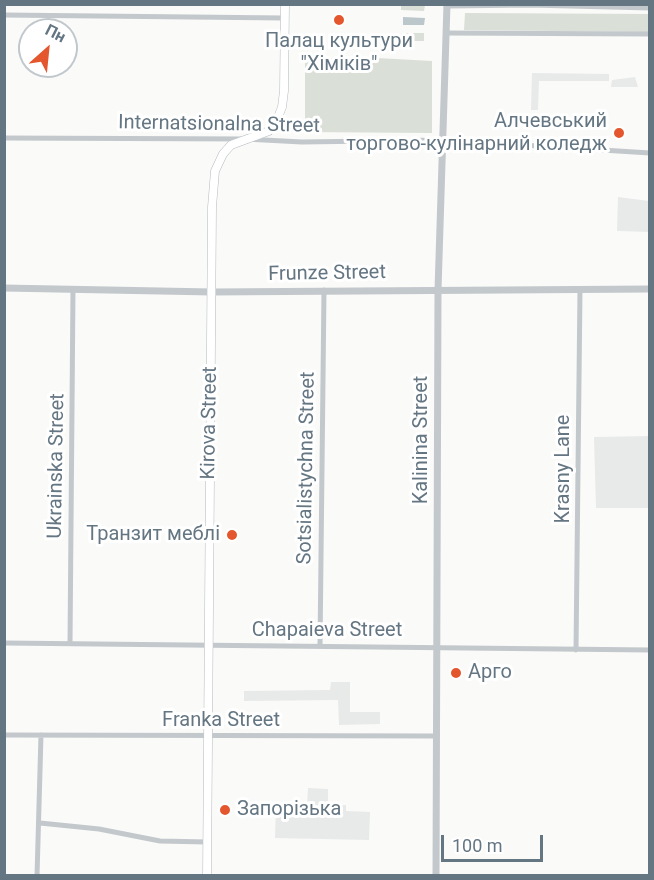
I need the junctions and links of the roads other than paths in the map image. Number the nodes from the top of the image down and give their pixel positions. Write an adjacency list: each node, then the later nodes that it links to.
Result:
1 (285, 4): 5 (main road, Kirova Street)
2 (447, 5): 3 (street); 6 (street, Kalinina Street)
3 (650, 8)
4 (4, 15): 5 (street)
5 (284, 18): 9 (main road, Kirova Street)
6 (447, 33): 7 (street); 10 (street, Kalinina Street)
7 (650, 34)
8 (4, 138): 9 (street, Internatsionalna Street)
9 (245, 139): 10 (street, Internatsionalna Street); 18 (main road, Kirova Street)
10 (442, 140): 11 (street, Internatsionalna Street); 17 (street, Kalinina Street)
11 (650, 153)
12 (4, 288): 14 (street, Frunze Street)
13 (580, 288): 15 (street, Frunze Street); 17 (street, Frunze Street); 24 (street, Krasny Lane)
14 (74, 289): 18 (street, Frunze Street); 20 (street, Ukrainska Street)
15 (650, 289)
16 (324, 290): 17 (street, Frunze Street); 18 (street, Frunze Street); 22 (street, Sotsialistychna Street)
17 (438, 290): 23 (street, Kalinina Street)
18 (212, 292): 21 (main road, Kirova Street)
19 (4, 643): 20 (street, Chapaieva Street)
20 (70, 643): 21 (street, Chapaieva Street)
21 (208, 645): 22 (street, Chapaieva Street); 28 (main road, Kirova Street)
22 (320, 646): 23 (street, Chapaieva Street)
23 (437, 647): 24 (street, Chapaieva Street); 29 (street, Kalinina Street)
24 (576, 650): 25 (street, Chapaieva Street)
25 (650, 650)
26 (4, 735): 27 (street, Franka Street)
27 (42, 735): 28 (street, Franka Street); 30 (street)
28 (208, 736): 29 (street, Franka Street); 31 (main road, Kirova Street)
29 (437, 736): 34 (street, Kalinina Street)
30 (40, 823): 31 (street); 32 (street)
31 (207, 842): 33 (main road, Kirova Street)
32 (37, 876)
33 (207, 876)
34 (436, 876)

